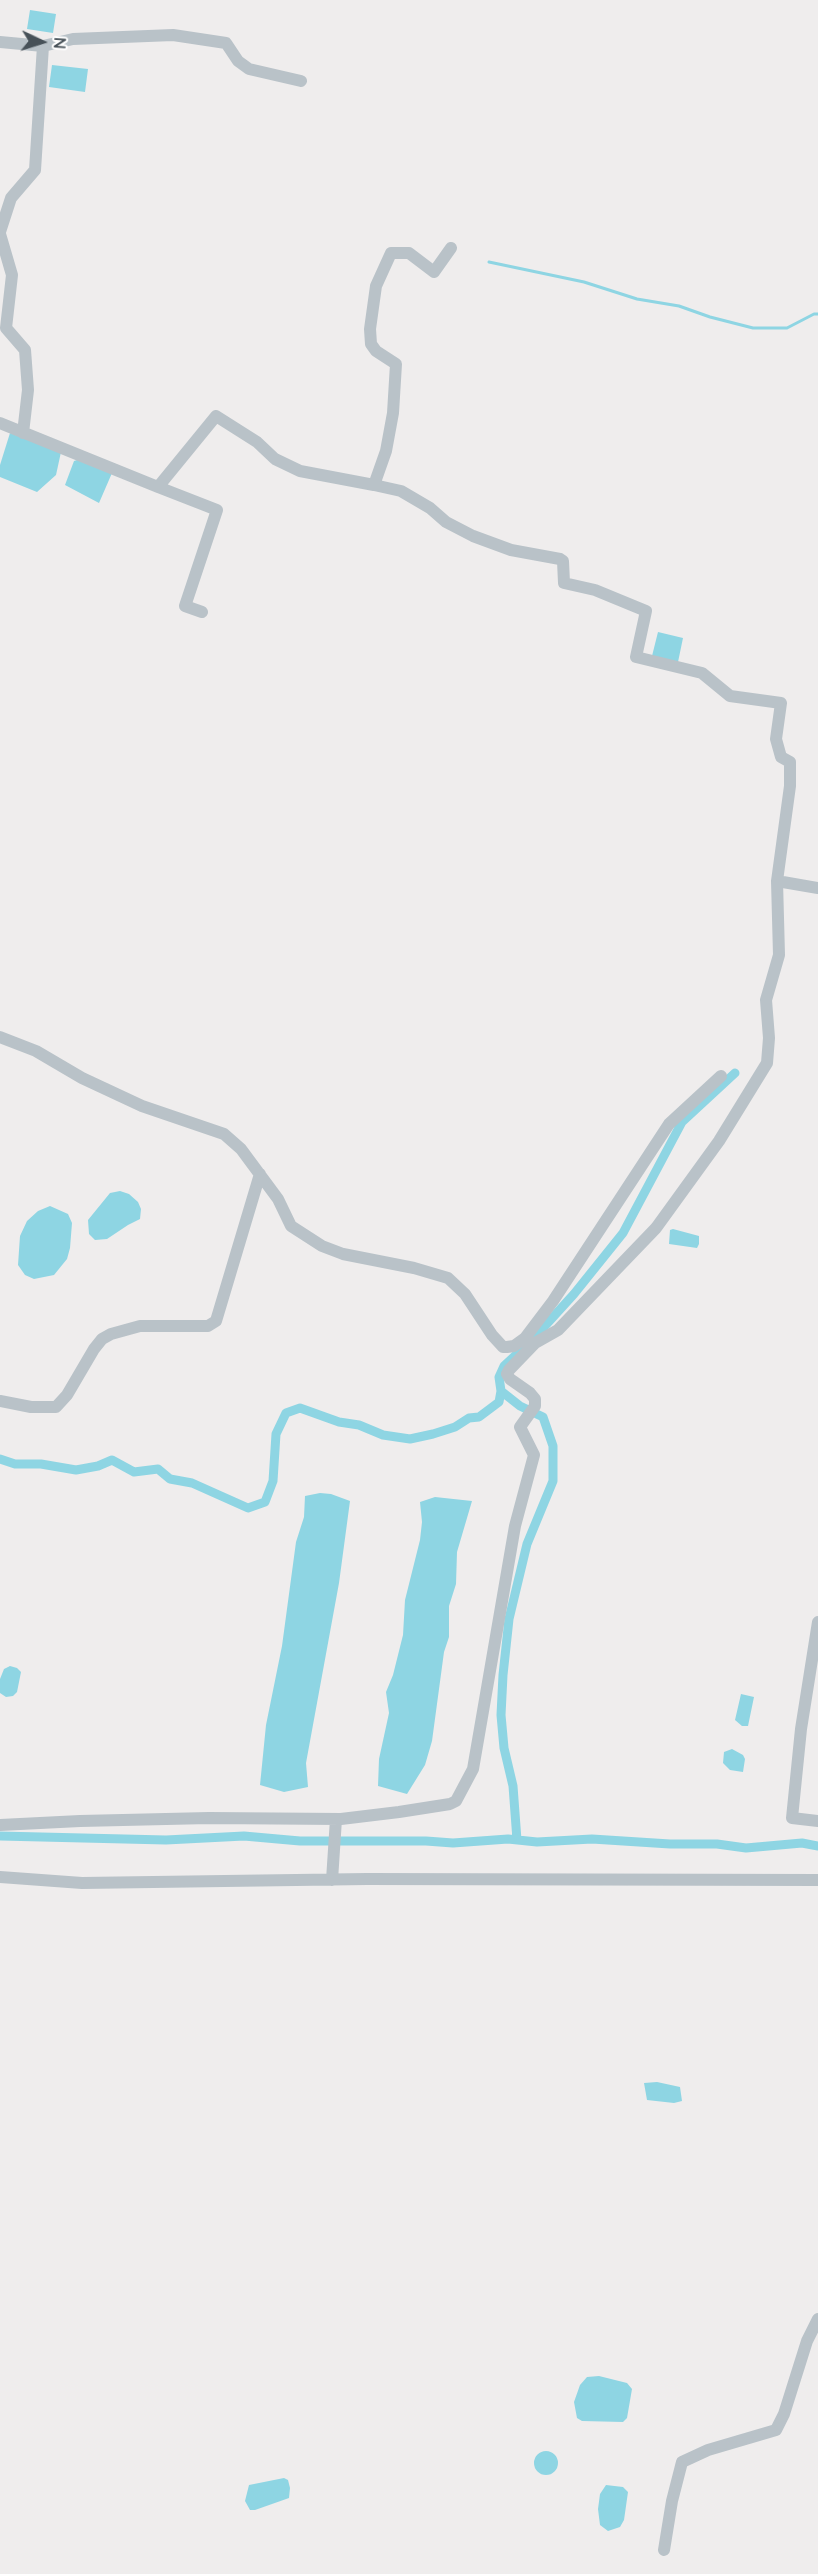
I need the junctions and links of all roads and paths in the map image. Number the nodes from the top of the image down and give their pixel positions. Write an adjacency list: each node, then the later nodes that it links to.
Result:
1 (0, 42): 2 (street)
2 (43, 46): 3 (street); 4 (street)
3 (301, 81)
4 (0, 233): 7 (street)
5 (451, 248): 8 (street)
6 (0, 423): 7 (street)
7 (23, 433): 9 (street)
8 (374, 485): 9 (street); 11 (street)
9 (158, 487): 10 (street)
10 (202, 612)
11 (777, 881): 12 (street); 19 (street)
12 (818, 888)
13 (0, 1037): 15 (street)
14 (721, 1076): 15 (street)
15 (260, 1174): 16 (street)
16 (0, 1401)
17 (818, 1622): 18 (street)
18 (818, 1821)
19 (336, 1822): 20 (street); 22 (street)
20 (0, 1825)
21 (0, 1877): 22 (street)
22 (332, 1880): 23 (street)
23 (818, 1880)
24 (818, 2319): 25 (street)
25 (664, 2550)

